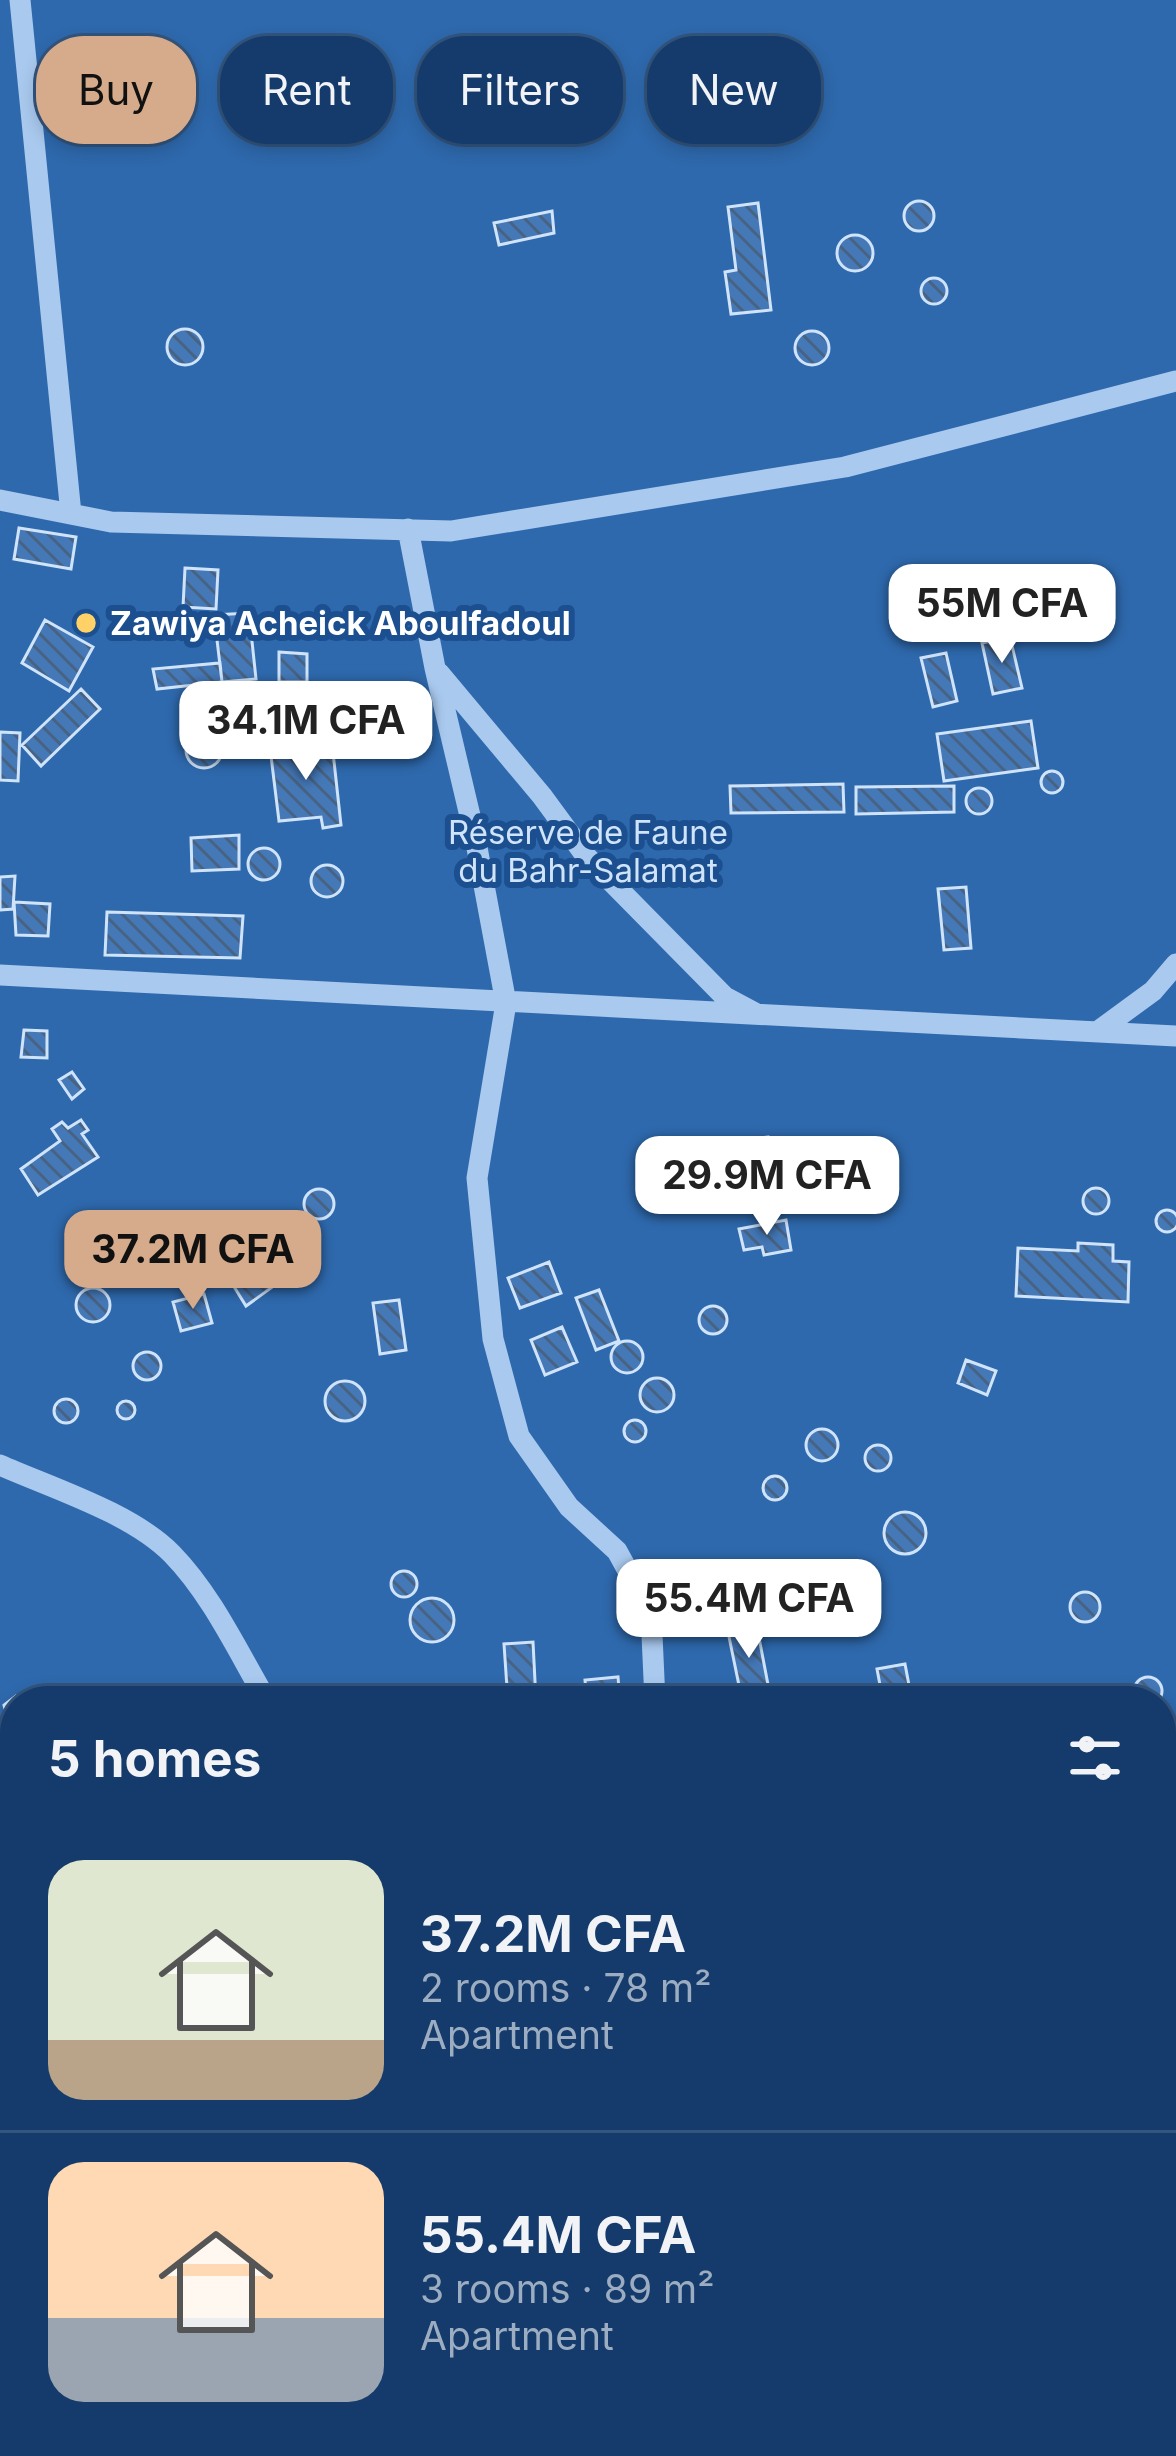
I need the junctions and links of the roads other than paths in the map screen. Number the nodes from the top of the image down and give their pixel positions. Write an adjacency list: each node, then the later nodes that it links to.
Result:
1 (20, 0): 4 (street)
2 (1176, 382): 5 (street)
3 (0, 500): 4 (street)
4 (70, 514): 5 (street)
5 (408, 529): 6 (street)
6 (435, 668): 9 (street); 10 (street)
7 (1176, 964): 11 (street)
8 (0, 975): 9 (street)
9 (506, 1003): 10 (street); 15 (street)
10 (759, 1016): 11 (street)
11 (1097, 1032): 12 (street)
12 (1176, 1036)
13 (0, 1465): 14 (street)
14 (258, 1686)
15 (654, 1686)

